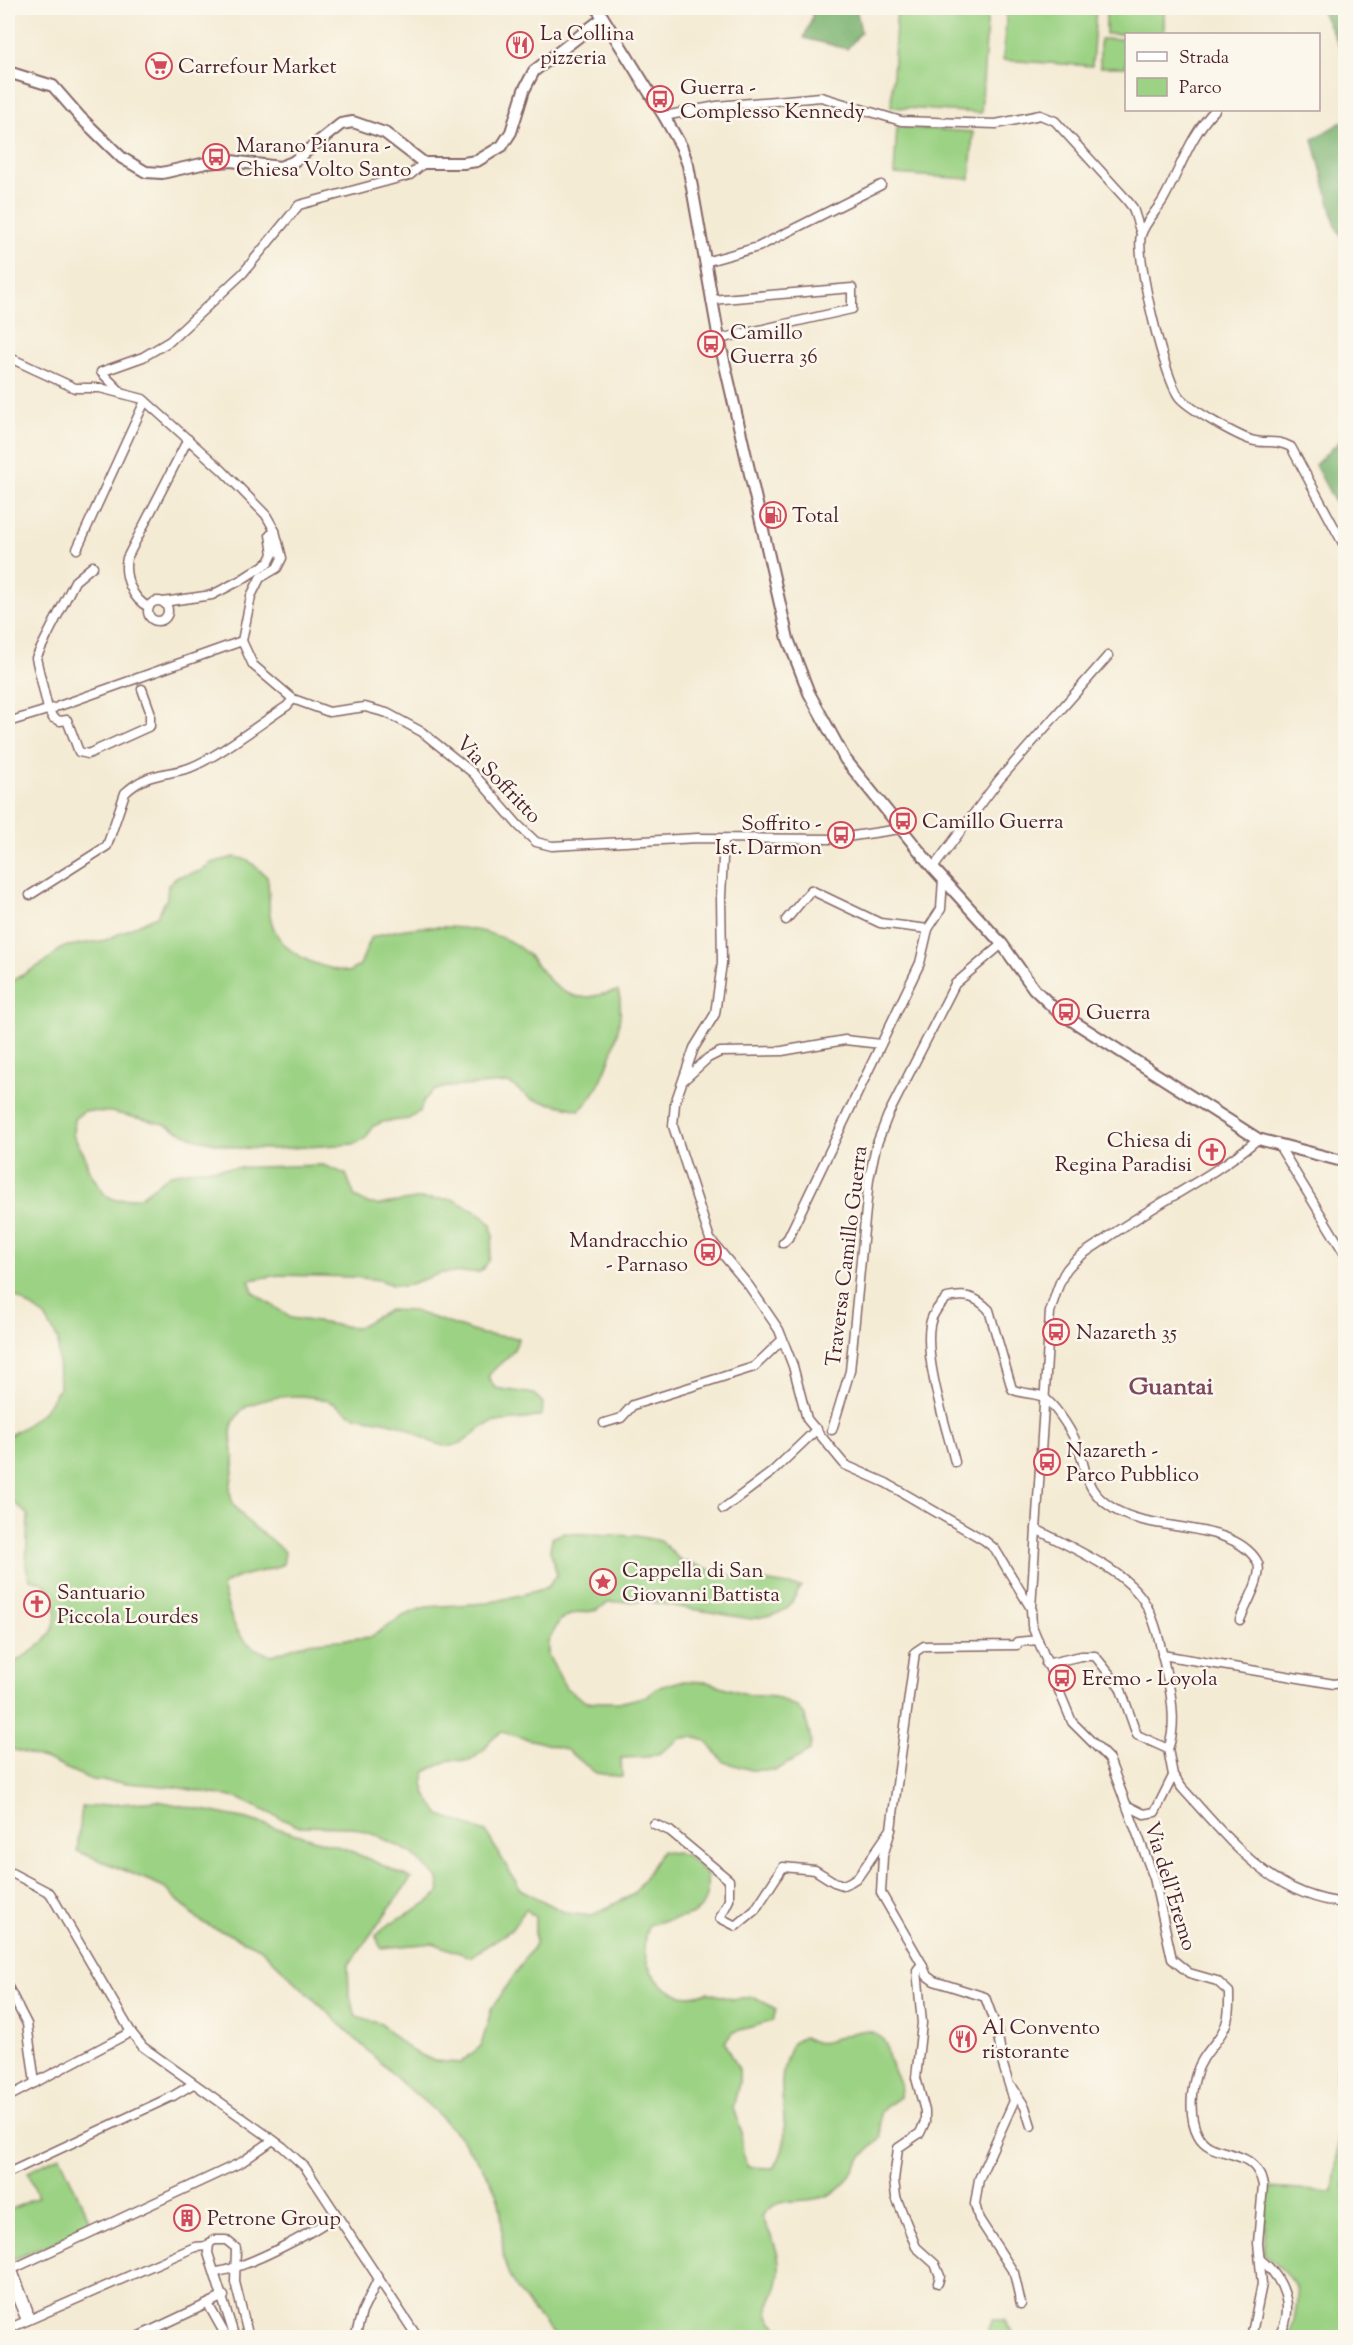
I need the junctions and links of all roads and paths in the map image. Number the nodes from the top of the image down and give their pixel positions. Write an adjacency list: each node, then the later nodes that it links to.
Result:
1 (597, 8): 2 (street)
2 (603, 18): 5 (street); 6 (street)
3 (8, 72): 6 (street)
4 (1214, 111): 8 (street)
5 (664, 116): 8 (street); 9 (street)
6 (424, 163): 13 (street)
7 (881, 185): 9 (street)
8 (1141, 234): 18 (street)
9 (705, 262): 10 (street)
10 (711, 300): 11 (street); 11 (street)
11 (719, 339): 28 (street)
12 (8, 357): 13 (street)
13 (122, 393): 14 (street)
14 (145, 401): 15 (street); 17 (street)
15 (188, 439): 16 (street); 21 (street)
16 (275, 531): 20 (street); 22 (street)
17 (77, 549)
18 (1346, 549)
19 (93, 566): 26 (street)
20 (163, 602): 21 (street); 21 (street)
21 (149, 606)
22 (242, 641): 25 (street, Via Soffritto); 26 (street)
23 (1108, 656): 30 (street)
24 (142, 689): 26 (street)
25 (293, 699): 29 (street, Via Soffritto); 32 (street)
26 (54, 708): 27 (street)
27 (8, 722)
28 (900, 829): 29 (street, Via Soffritto); 30 (street)
29 (724, 839): 37 (street)
30 (933, 868): 31 (street)
31 (943, 879): 34 (street); 35 (street)
32 (30, 895)
33 (786, 920): 34 (street)
34 (928, 929): 36 (street)
35 (1002, 944): 38 (street); 47 (street, Traversa Camillo Guerra)
36 (881, 1044): 37 (street); 41 (street)
37 (682, 1084): 43 (street)
38 (1258, 1138): 39 (street); 44 (street)
39 (1278, 1144): 40 (street); 42 (street)
40 (1346, 1162)
41 (783, 1243)
42 (1346, 1256)
43 (783, 1339): 45 (street); 46 (street)
44 (1044, 1397): 48 (street); 50 (street); 52 (street)
45 (604, 1423)
46 (817, 1430): 49 (street); 51 (street)
47 (832, 1430)
48 (955, 1462)
49 (723, 1509)
50 (1036, 1529): 51 (street); 54 (street)
51 (1031, 1608): 53 (street, Via dell'Eremo)
52 (1240, 1620)
53 (1038, 1640): 55 (street, Via dell'Eremo); 61 (street)
54 (1162, 1655): 56 (street); 57 (street)
55 (1046, 1664): 57 (street); 59 (street, Via dell'Eremo)
56 (1346, 1682)
57 (1168, 1749): 58 (street)
58 (1173, 1776): 59 (street); 63 (street)
59 (1128, 1806): 76 (street, Via dell'Eremo)
60 (654, 1824): 61 (street)
61 (891, 1829): 64 (street)
62 (8, 1871): 66 (street)
63 (1346, 1903)
64 (922, 1964): 68 (street); 82 (street)
65 (8, 1987): 67 (street)
66 (131, 2032): 67 (street); 69 (street)
67 (35, 2083): 70 (street)
68 (1009, 2083): 71 (street); 85 (street)
69 (193, 2084): 72 (street); 73 (street)
70 (8, 2097)
71 (1030, 2126)
72 (273, 2140): 74 (street); 78 (street)
73 (8, 2173)
74 (335, 2216): 77 (street); 81 (street)
75 (208, 2247): 77 (street); 79 (street); 86 (street)
76 (1259, 2259): 94 (street, Via dell'Eremo); 95 (street)
77 (236, 2267): 79 (street); 91 (street)
78 (10, 2270): 86 (street)
79 (217, 2272): 83 (street)
80 (8, 2277): 86 (street)
81 (378, 2279): 92 (street); 93 (street)
82 (938, 2283)
83 (224, 2296): 84 (street); 90 (street)
84 (208, 2304): 88 (street); 89 (street)
85 (1021, 2304)
86 (28, 2320): 87 (street)
87 (8, 2328)
88 (135, 2337)
89 (227, 2337)
90 (235, 2337)
91 (249, 2337)
92 (355, 2337)
93 (418, 2337)
94 (1251, 2337)
95 (1277, 2337)

